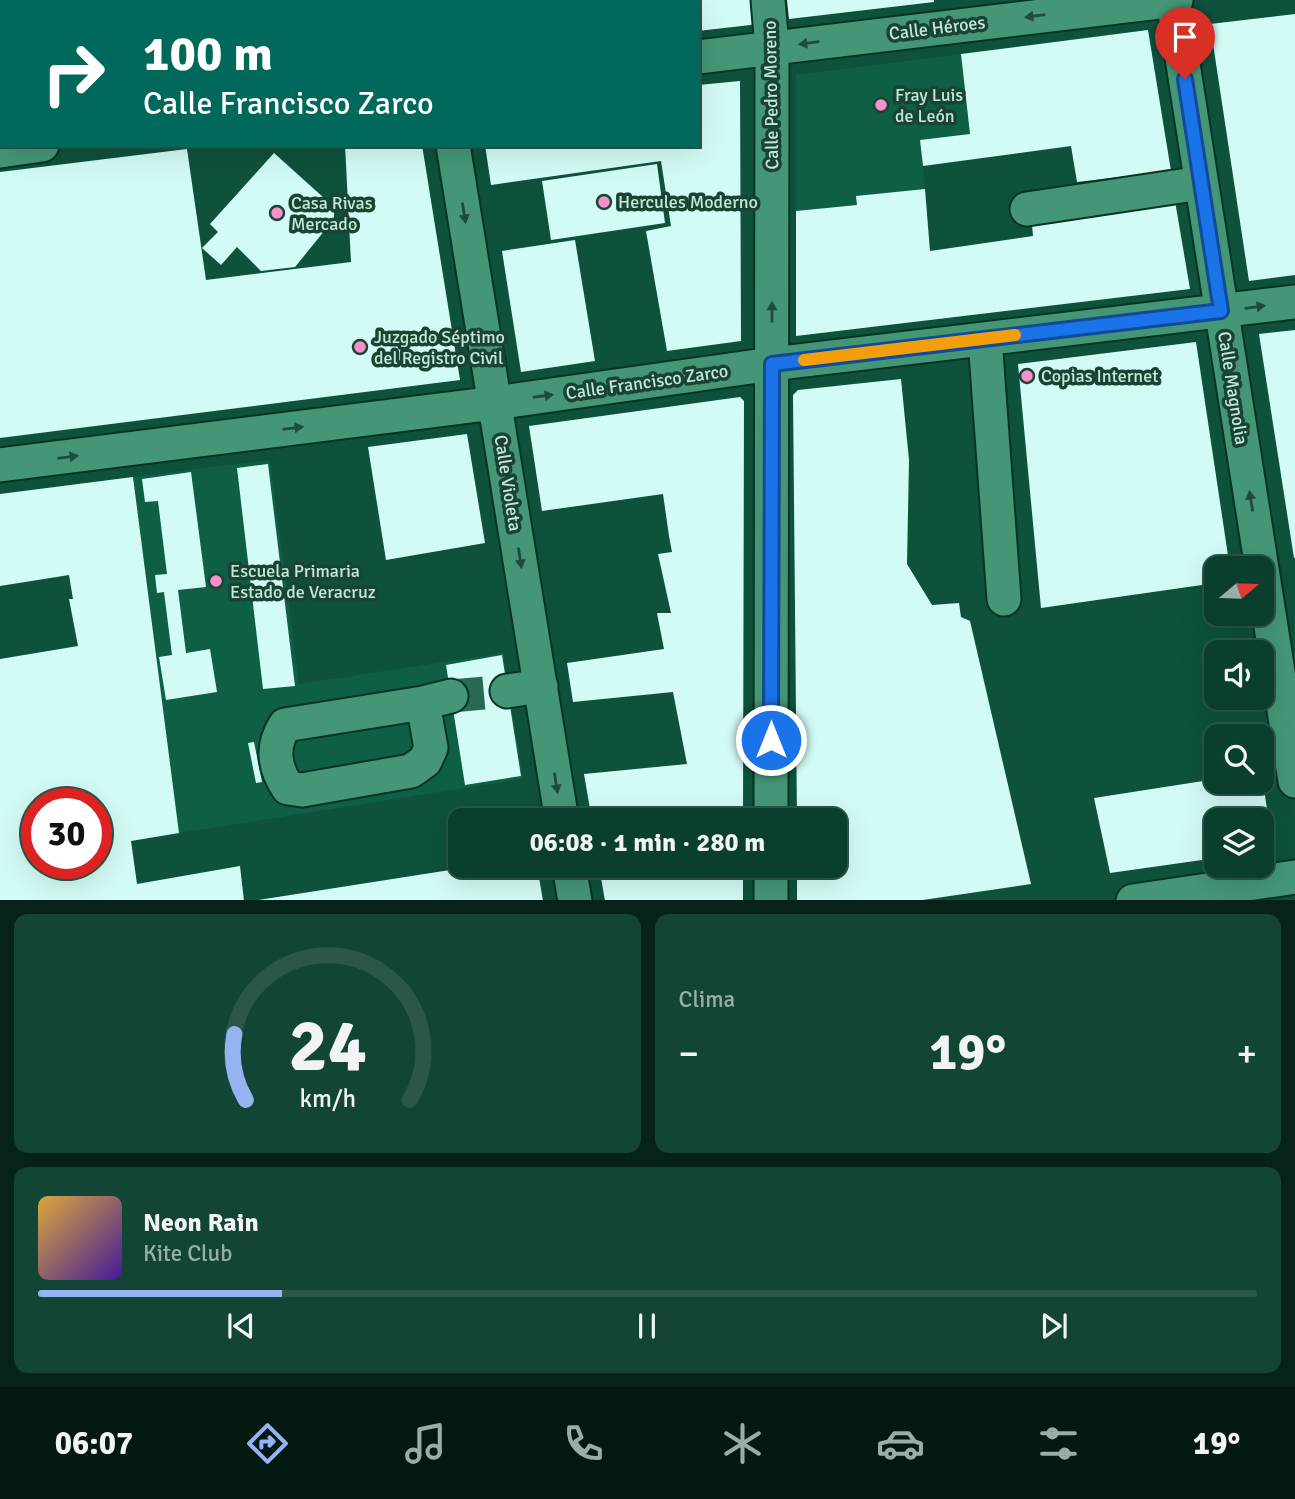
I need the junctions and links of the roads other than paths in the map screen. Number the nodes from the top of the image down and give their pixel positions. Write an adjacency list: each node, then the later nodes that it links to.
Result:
1 (768, 0): 3 (street, Calle Pedro Moreno)
2 (1174, 0): 3 (street, Calle Héroes, one-way to 3); 8 (street, Calle Magnolia)
3 (772, 47): 4 (street, Calle Héroes); 13 (street, Calle Pedro Moreno, one-way to 3)
4 (700, 57)
5 (24, 147): 7 (street)
6 (453, 147): 14 (street, Calle Violeta, one-way to 14)
7 (6, 149)
8 (1201, 183): 9 (street); 11 (street, Calle Magnolia)
9 (1027, 209)
10 (1295, 302): 11 (street, Calle Francisco Zarco, one-way to 10)
11 (1221, 311): 12 (street, Calle Francisco Zarco); 16 (street, Calle Magnolia, one-way to 11)
12 (985, 339): 13 (street, Calle Francisco Zarco); 17 (street)
13 (772, 364): 14 (street, Calle Francisco Zarco, one-way to 13); 23 (street, Calle Pedro Moreno)
14 (495, 403): 15 (street, Calle Francisco Zarco, one-way to 14); 19 (street, Calle Violeta, one-way to 19)
15 (0, 465)
16 (1260, 556)
17 (1004, 598)
18 (1271, 626): 21 (street, Calle Magnolia)
19 (541, 686): 20 (street); 22 (street, Calle Violeta, one-way to 22)
20 (508, 691)
21 (1295, 781)
22 (560, 808)
23 (771, 808)
24 (1295, 877): 29 (street)
25 (571, 878): 27 (street)
26 (771, 878): 28 (street)
27 (575, 900)
28 (771, 900)
29 (1140, 900)

